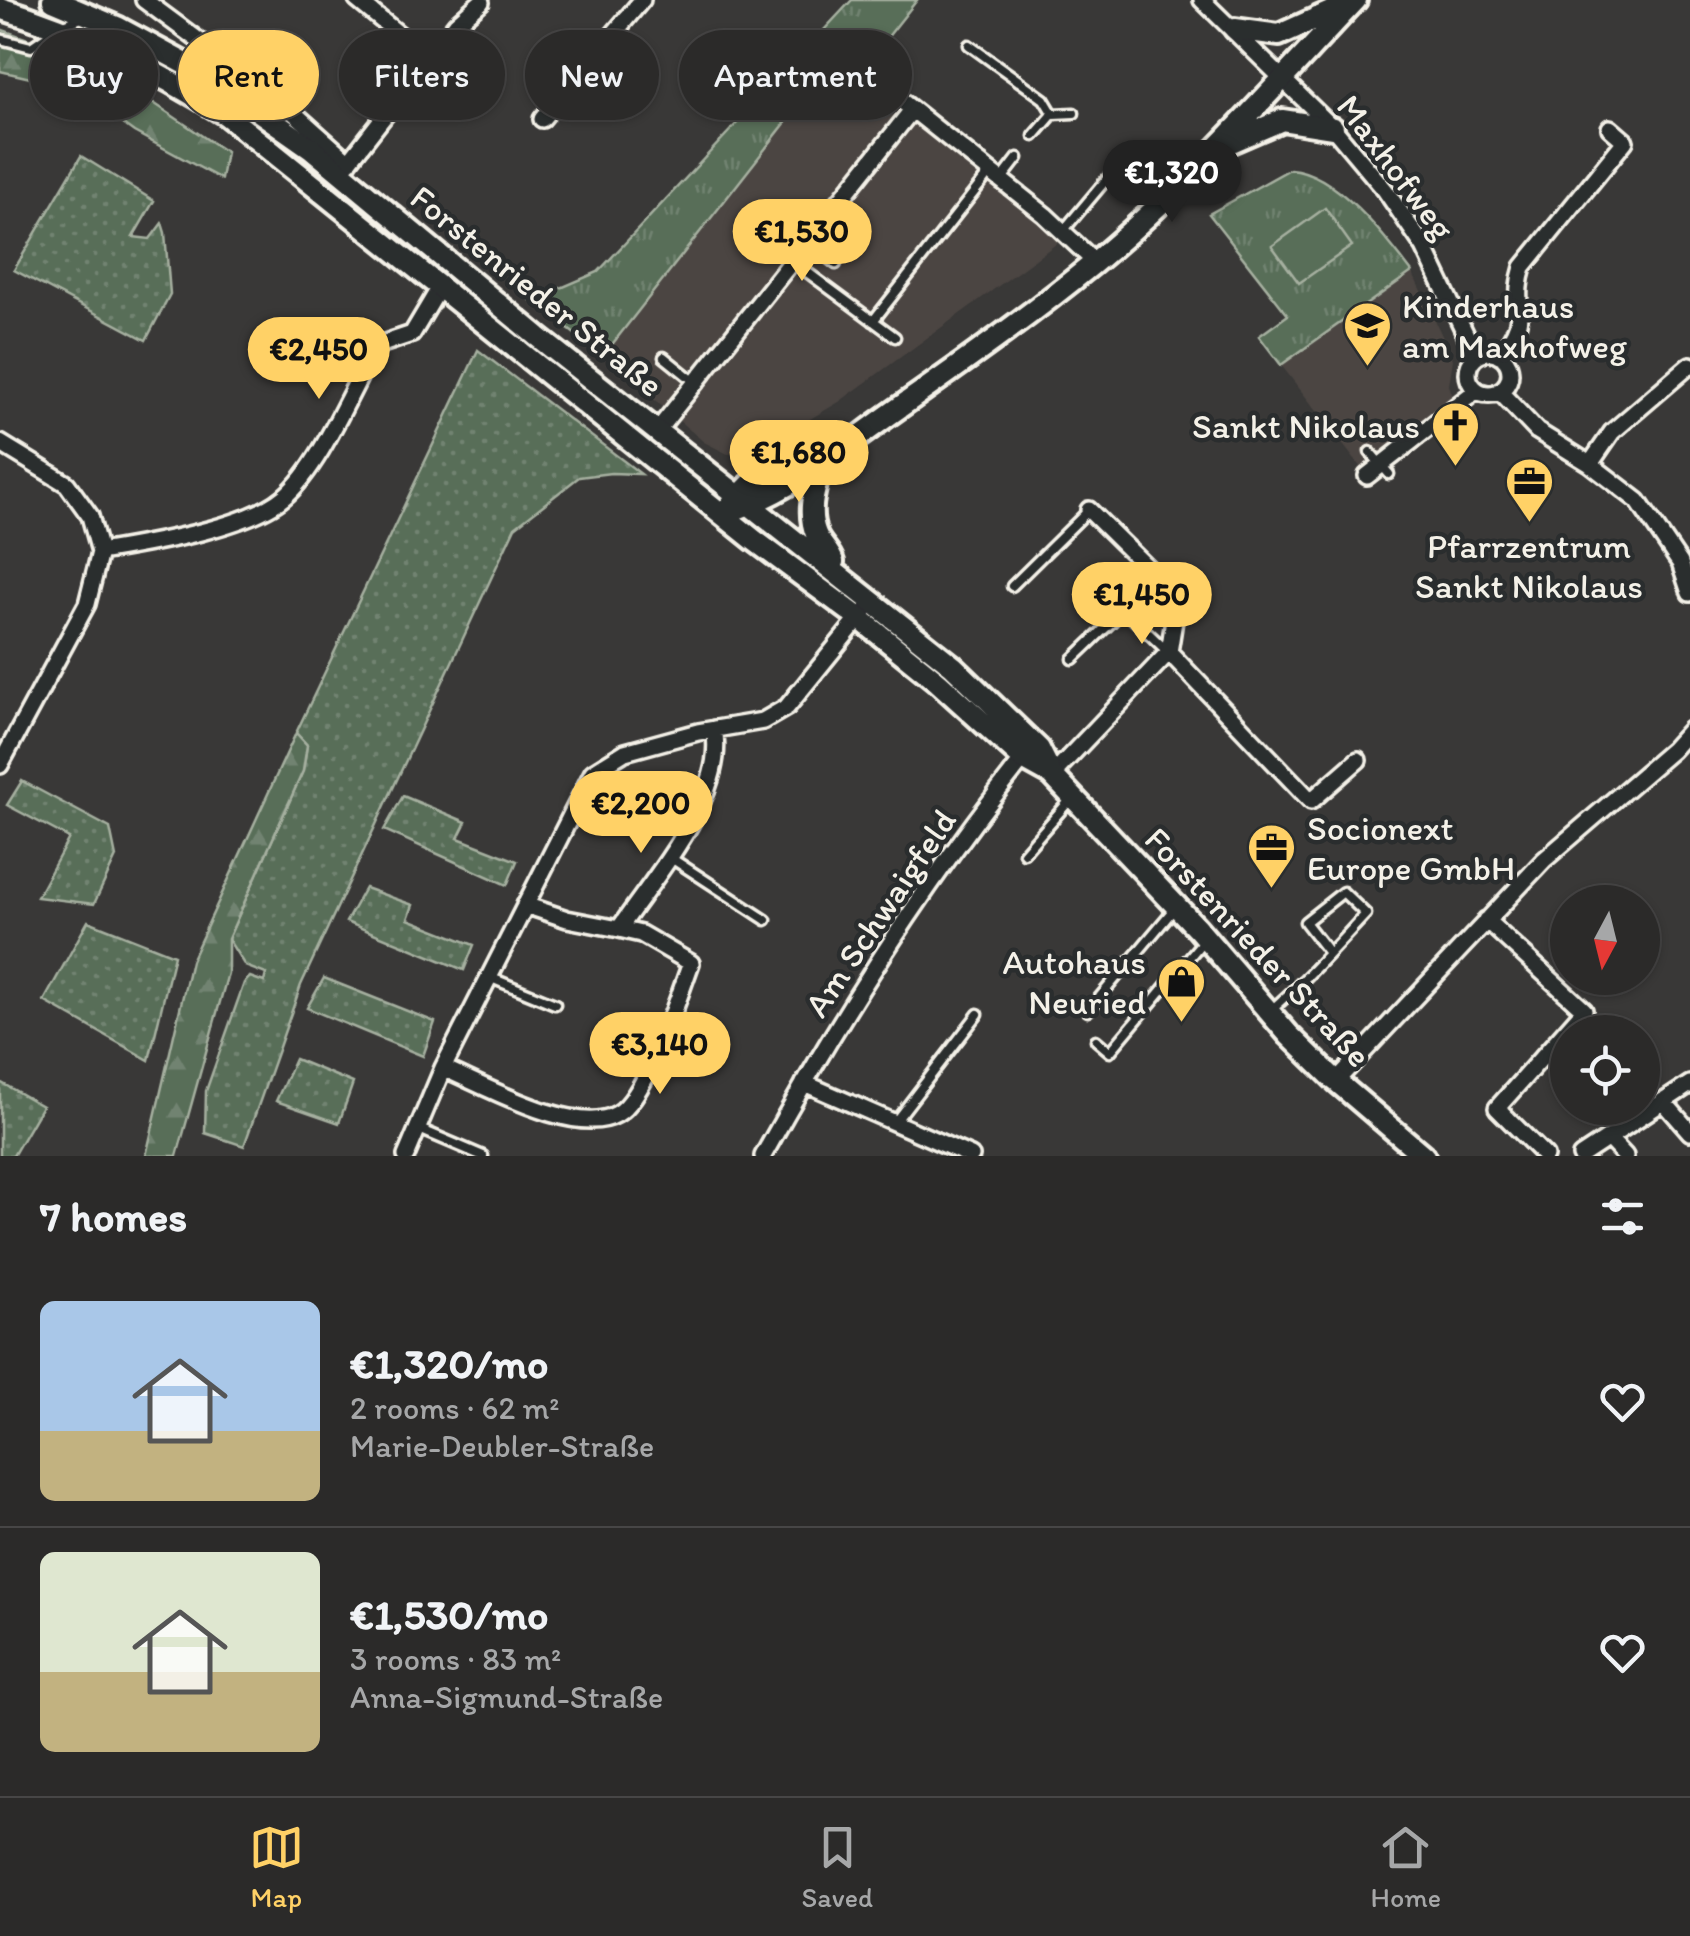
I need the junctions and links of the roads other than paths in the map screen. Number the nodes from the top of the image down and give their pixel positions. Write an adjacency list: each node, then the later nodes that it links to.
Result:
1 (52, 0): 9 (main road, Forstenrieder Straße)
2 (144, 0): 29 (street)
3 (357, 0): 11 (street)
4 (642, 0): 13 (street)
5 (1202, 0): 14 (street, Maxhofweg)
6 (1355, 0): 14 (main road); 17 (main road)
7 (481, 2): 12 (street)
8 (0, 8): 10 (main road, Forstenrieder Straße)
9 (92, 16): 10 (lane); 29 (main road, Forstenrieder Straße)
10 (60, 27): 15 (lane); 36 (main road, Forstenrieder Straße)
11 (394, 30)
12 (451, 30)
13 (617, 30)
14 (1235, 30): 17 (street, Maxhofweg)
15 (0, 39)
16 (969, 45): 20 (lane)
17 (1283, 77): 23 (street, Maxhofweg); 26 (main road)
18 (912, 110): 30 (street)
19 (1074, 113): 20 (lane)
20 (1053, 114): 25 (lane)
21 (382, 120): 29 (street)
22 (904, 120): 32 (street)
23 (1333, 128): 26 (main road); 40 (street, Maxhofweg)
24 (1610, 128): 39 (street)
25 (1034, 136)
26 (1214, 151): 34 (main road)
27 (1127, 155): 31 (lane)
28 (1018, 158): 30 (lane)
29 (345, 167): 47 (main road, Forstenrieder Straße)
30 (996, 176): 31 (street); 37 (lane)
31 (1062, 231): 34 (street)
32 (806, 242): 33 (street); 35 (lane)
33 (792, 261): 37 (lane); 43 (street)
34 (1095, 262): 46 (main road)
35 (836, 264)
36 (440, 287): 56 (main road, Forstenrieder Straße); 57 (street)
37 (873, 321): 38 (lane)
38 (896, 337)
39 (1499, 355): 40 (street); 45 (street)
40 (1476, 356): 44 (street, Maxhofweg)
41 (664, 357): 43 (lane)
42 (1690, 366): 51 (street)
43 (695, 382): 47 (street)
44 (1477, 390): 45 (street); 52 (street)
45 (1499, 391): 51 (street)
46 (907, 402): 50 (main road); 54 (main road)
47 (656, 431): 54 (main road, Forstenrieder Straße)
48 (0, 443): 57 (street)
49 (1370, 452): 52 (lane)
50 (822, 462): 54 (main road); 58 (main road)
51 (1590, 464): 60 (street)
52 (1385, 470): 53 (street)
53 (1367, 476)
54 (744, 499): 56 (main road); 58 (main road, Forstenrieder Straße)
55 (1090, 510): 59 (lane); 63 (street)
56 (723, 514): 62 (main road, Forstenrieder Straße)
57 (100, 552): 69 (street)
58 (835, 569): 61 (main road, Forstenrieder Straße)
59 (1012, 586)
60 (1690, 594)
61 (872, 600): 62 (street); 70 (main road, Forstenrieder Straße)
62 (859, 618): 65 (street); 67 (main road, Forstenrieder Straße)
63 (1168, 652): 64 (lane); 68 (street); 70 (street)
64 (1073, 659)
65 (714, 728): 73 (street); 74 (street)
66 (1690, 730): 77 (street)
67 (1023, 759): 70 (main road, Forstenrieder Straße); 89 (street, Am Schwaigfeld)
68 (1358, 760)
69 (0, 765)
70 (1052, 774): 71 (main road, Forstenrieder Straße)
71 (1074, 797): 72 (lane); 75 (main road, Forstenrieder Straße)
72 (1024, 853)
73 (668, 856): 76 (lane); 78 (street)
74 (524, 904): 78 (street); 81 (street)
75 (1177, 906): 79 (main road, Forstenrieder Straße); 83 (lane)
76 (766, 920)
77 (1486, 920): 88 (street); 101 (street)
78 (618, 929): 87 (street)
79 (1206, 938): 84 (main road, Forstenrieder Straße); 86 (lane)
80 (1329, 954): 80 (lane); 84 (lane)
81 (489, 977): 82 (lane); 87 (street)
82 (554, 1004)
83 (1088, 1011)
84 (1269, 1012): 88 (main road, Forstenrieder Straße)
85 (978, 1014): 92 (lane)
86 (1096, 1040)
87 (443, 1068): 93 (street)
88 (1336, 1082): 100 (main road, Forstenrieder Straße)
89 (804, 1083): 92 (street); 98 (street, Am Schwaigfeld)
90 (1690, 1084): 91 (street)
91 (1663, 1101): 94 (street); 95 (street)
92 (895, 1122): 99 (street)
93 (418, 1128): 96 (street); 97 (lane)
94 (1690, 1132)
95 (1608, 1138): 102 (street); 103 (street)
96 (406, 1156)
97 (483, 1156)
98 (763, 1156)
99 (971, 1156)
100 (1424, 1156)
101 (1545, 1156)
102 (1581, 1156)
103 (1625, 1156)

